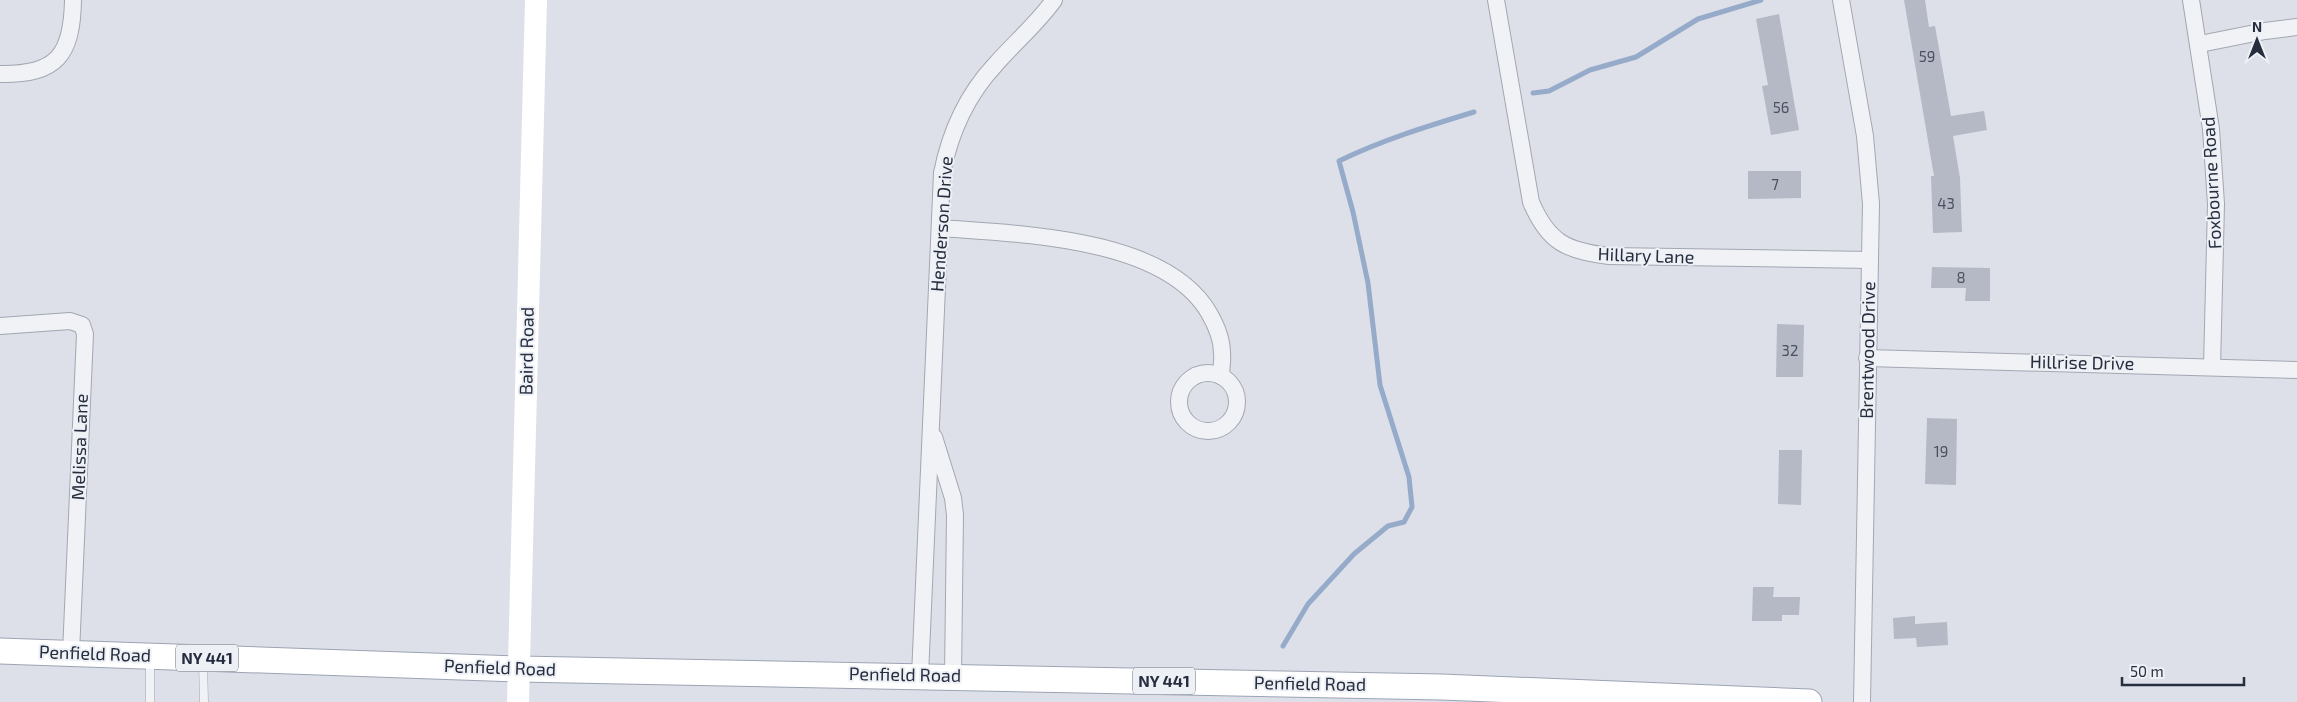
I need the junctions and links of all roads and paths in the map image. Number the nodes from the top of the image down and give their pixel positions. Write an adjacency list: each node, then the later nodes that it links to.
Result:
1 (73, 0): 9 (street)
2 (536, 0): 22 (street, Baird Road)
3 (1054, 0): 10 (street, Henderson Drive)
4 (1496, 0): 11 (street, Hillary Lane)
5 (1841, 0): 11 (street, Brentwood Drive)
6 (2192, 0): 8 (street, Foxbourne Road)
7 (2297, 28): 8 (street)
8 (2200, 44): 14 (street, Foxbourne Road)
9 (0, 74)
10 (940, 228): 16 (street); 17 (street, Henderson Drive)
11 (1870, 260): 13 (street, Brentwood Drive)
12 (0, 326): 19 (street, Melissa Lane)
13 (1867, 358): 14 (street, Hillrise Drive); 30 (street, Brentwood Drive)
14 (2212, 366): 15 (street, Hillrise Drive)
15 (2297, 370)
16 (1220, 376)
17 (931, 425): 23 (street, Henderson Drive); 24 (street, Henderson Drive)
18 (0, 651): 19 (main road, Penfield Road / NY 441)
19 (71, 653): 20 (main road, Penfield Road / NY 441)
20 (150, 656): 21 (main road, Penfield Road / NY 441); 26 (lane)
21 (203, 658): 22 (main road, Penfield Road / NY 441); 27 (lane)
22 (519, 669): 23 (main road, Penfield Road / NY 441); 28 (street, Baird Road)
23 (920, 676): 24 (main road, Penfield Road / NY 441)
24 (953, 676): 25 (main road, Penfield Road / NY 441)
25 (1442, 694): 29 (main road, Penfield Road / NY 441)
26 (150, 702)
27 (204, 702)
28 (518, 702)
29 (1809, 702)
30 (1862, 702)

